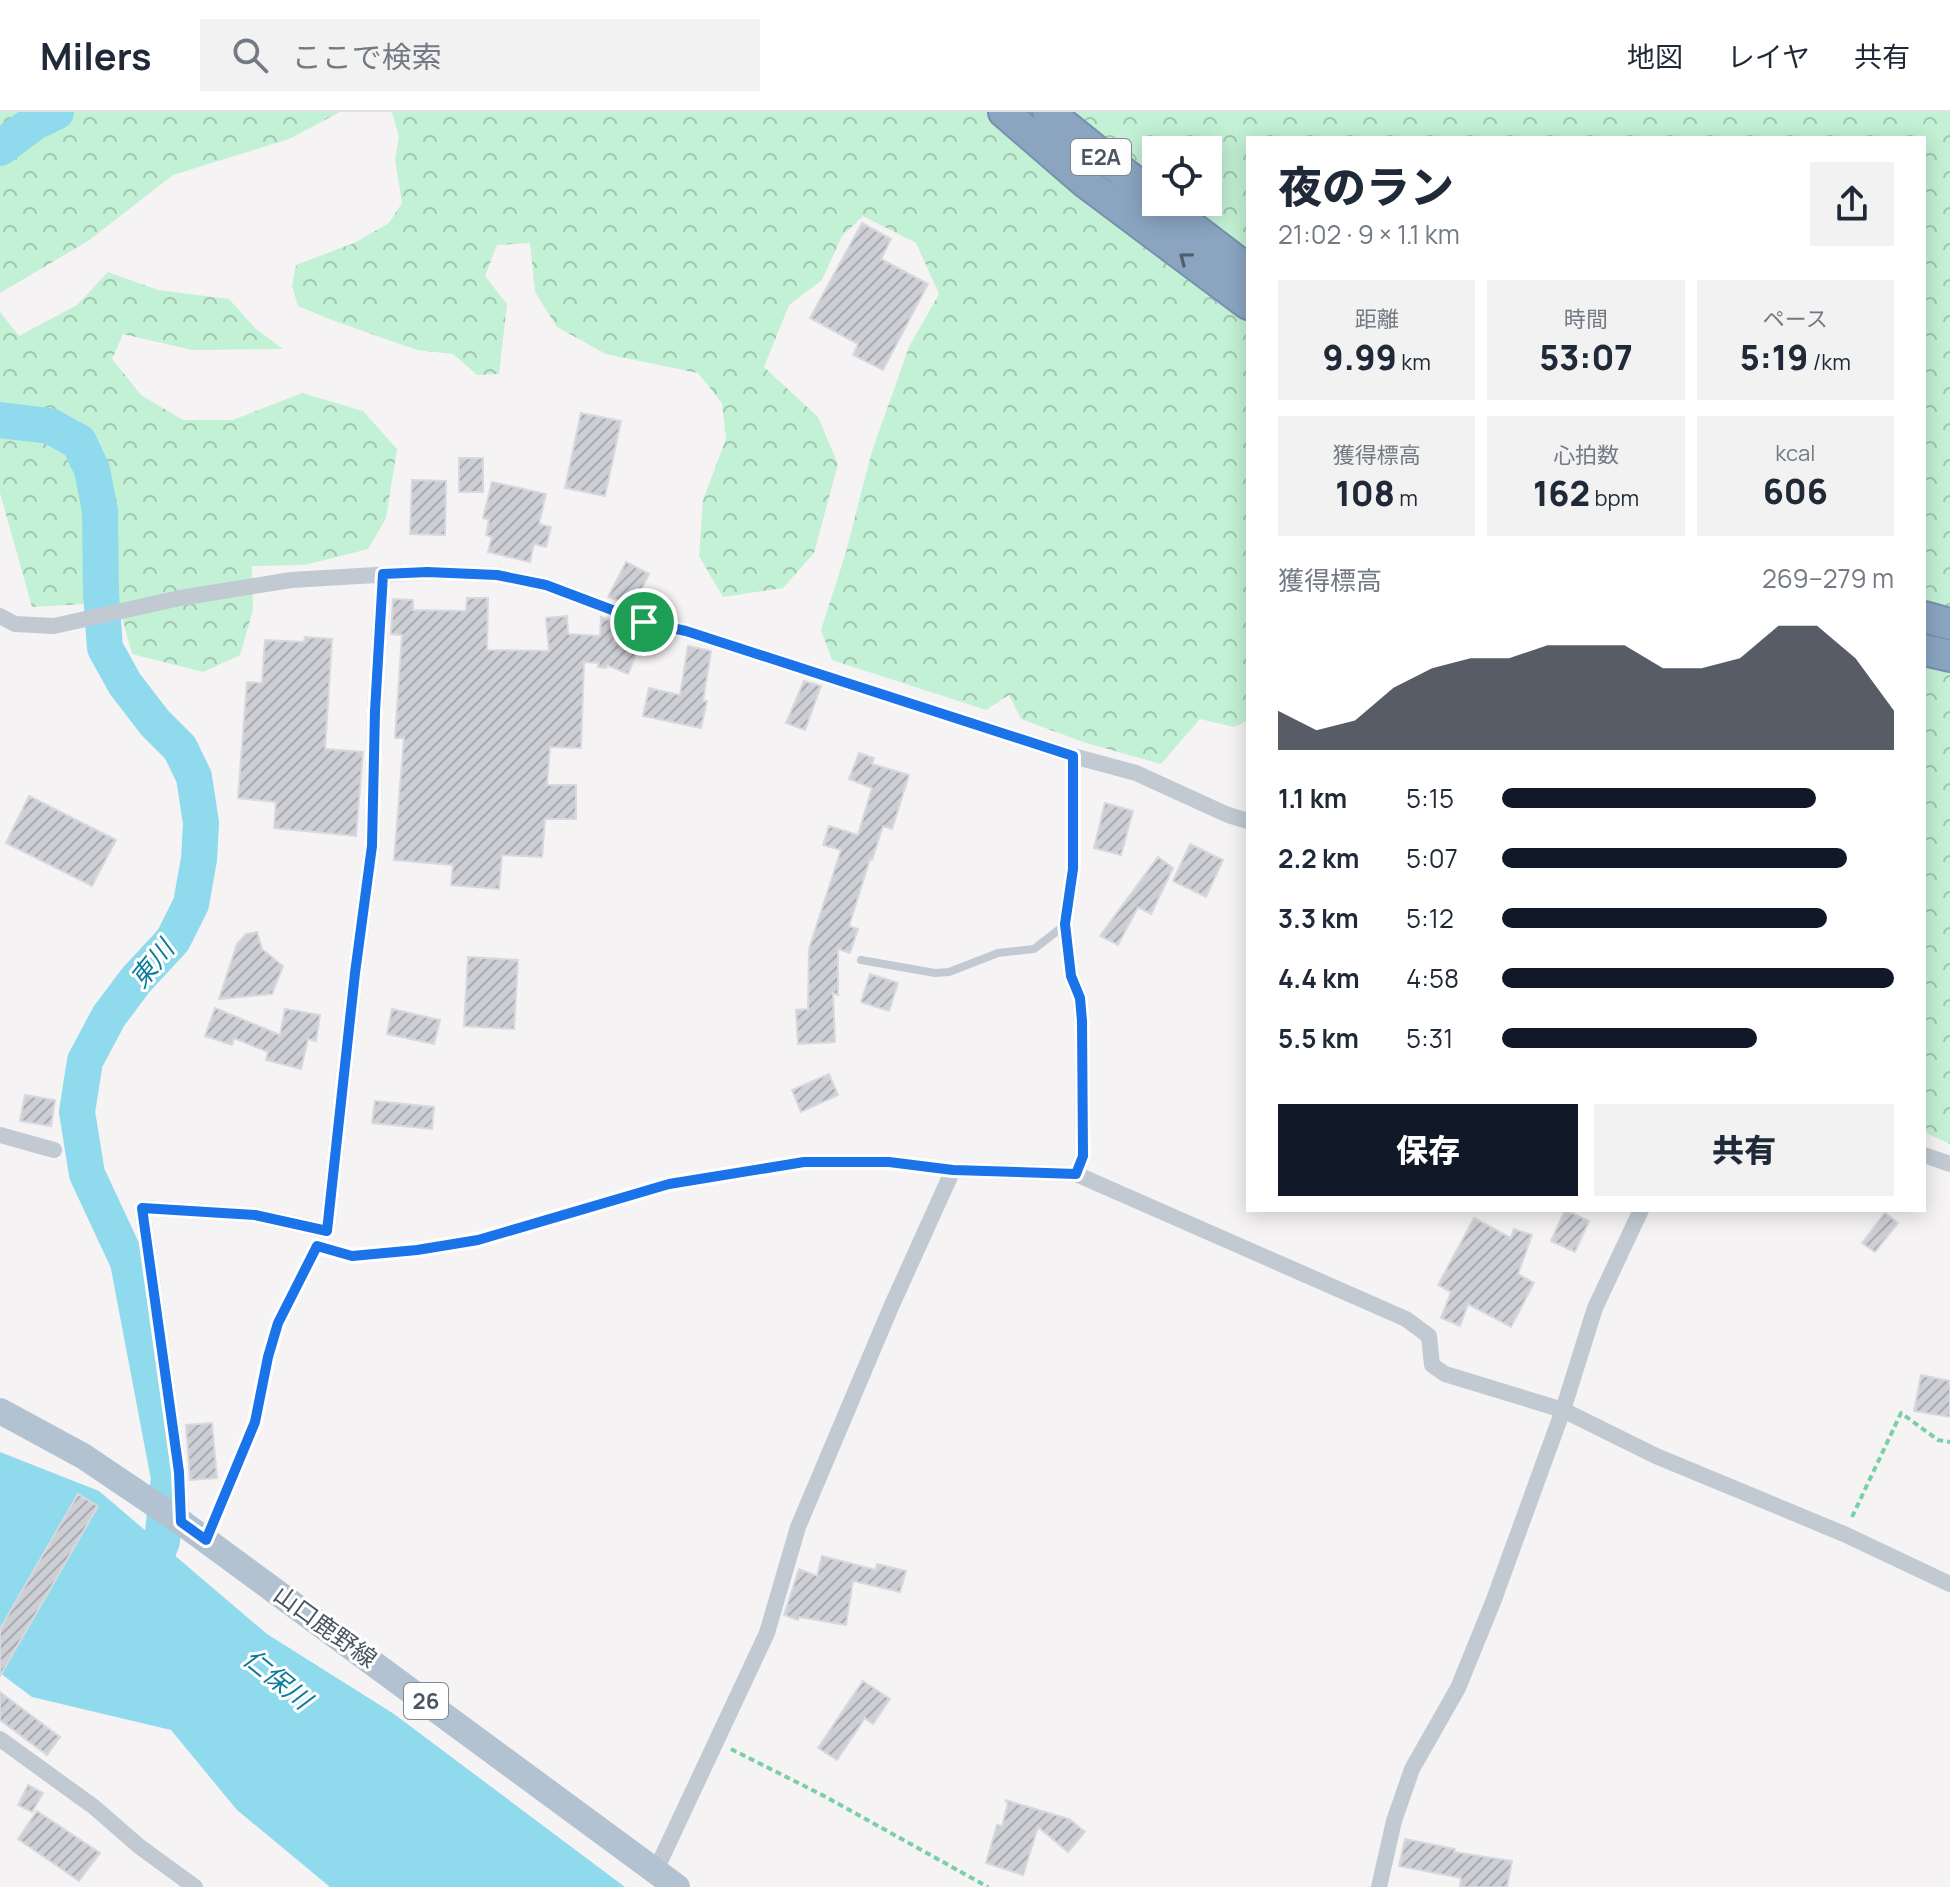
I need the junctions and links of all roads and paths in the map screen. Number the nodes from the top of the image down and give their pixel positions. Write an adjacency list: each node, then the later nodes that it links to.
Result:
1 (1004, 112): 6 (highway, E2A, one-way to 1)
2 (1048, 112): 3 (highway, E2A)
3 (1142, 188)
4 (1178, 216): 5 (highway, E2A)
5 (1246, 268)
6 (1246, 303)
7 (383, 574): 8 (street); 13 (street); 27 (street)
8 (0, 616)
9 (1926, 618): 10 (highway)
10 (1950, 624)
11 (1926, 650): 12 (highway)
12 (1950, 656)
13 (1073, 756): 14 (street); 15 (street)
14 (1246, 820)
15 (1065, 924): 16 (lane); 22 (street)
16 (861, 960)
17 (0, 1135): 18 (street)
18 (54, 1150)
19 (1926, 1156): 20 (street)
20 (1950, 1164)
21 (953, 1170): 22 (street); 29 (path); 32 (street)
22 (1076, 1174): 24 (street)
23 (1640, 1212): 24 (street)
24 (1563, 1410): 28 (street); 37 (street)
25 (0, 1411): 27 (main road, 山口鹿野線 / 26)
26 (1950, 1442): 28 (path)
27 (170, 1515): 29 (main road, 山口鹿野線 / 26)
28 (1844, 1534): 30 (street)
29 (206, 1540): 33 (main road, 山口鹿野線 / 26)
30 (1950, 1584)
31 (0, 1739): 34 (street)
32 (715, 1740): 33 (street); 36 (path)
33 (655, 1872): 35 (main road, 山口鹿野線 / 26)
34 (195, 1887)
35 (677, 1887)
36 (988, 1887)
37 (1379, 1887)

